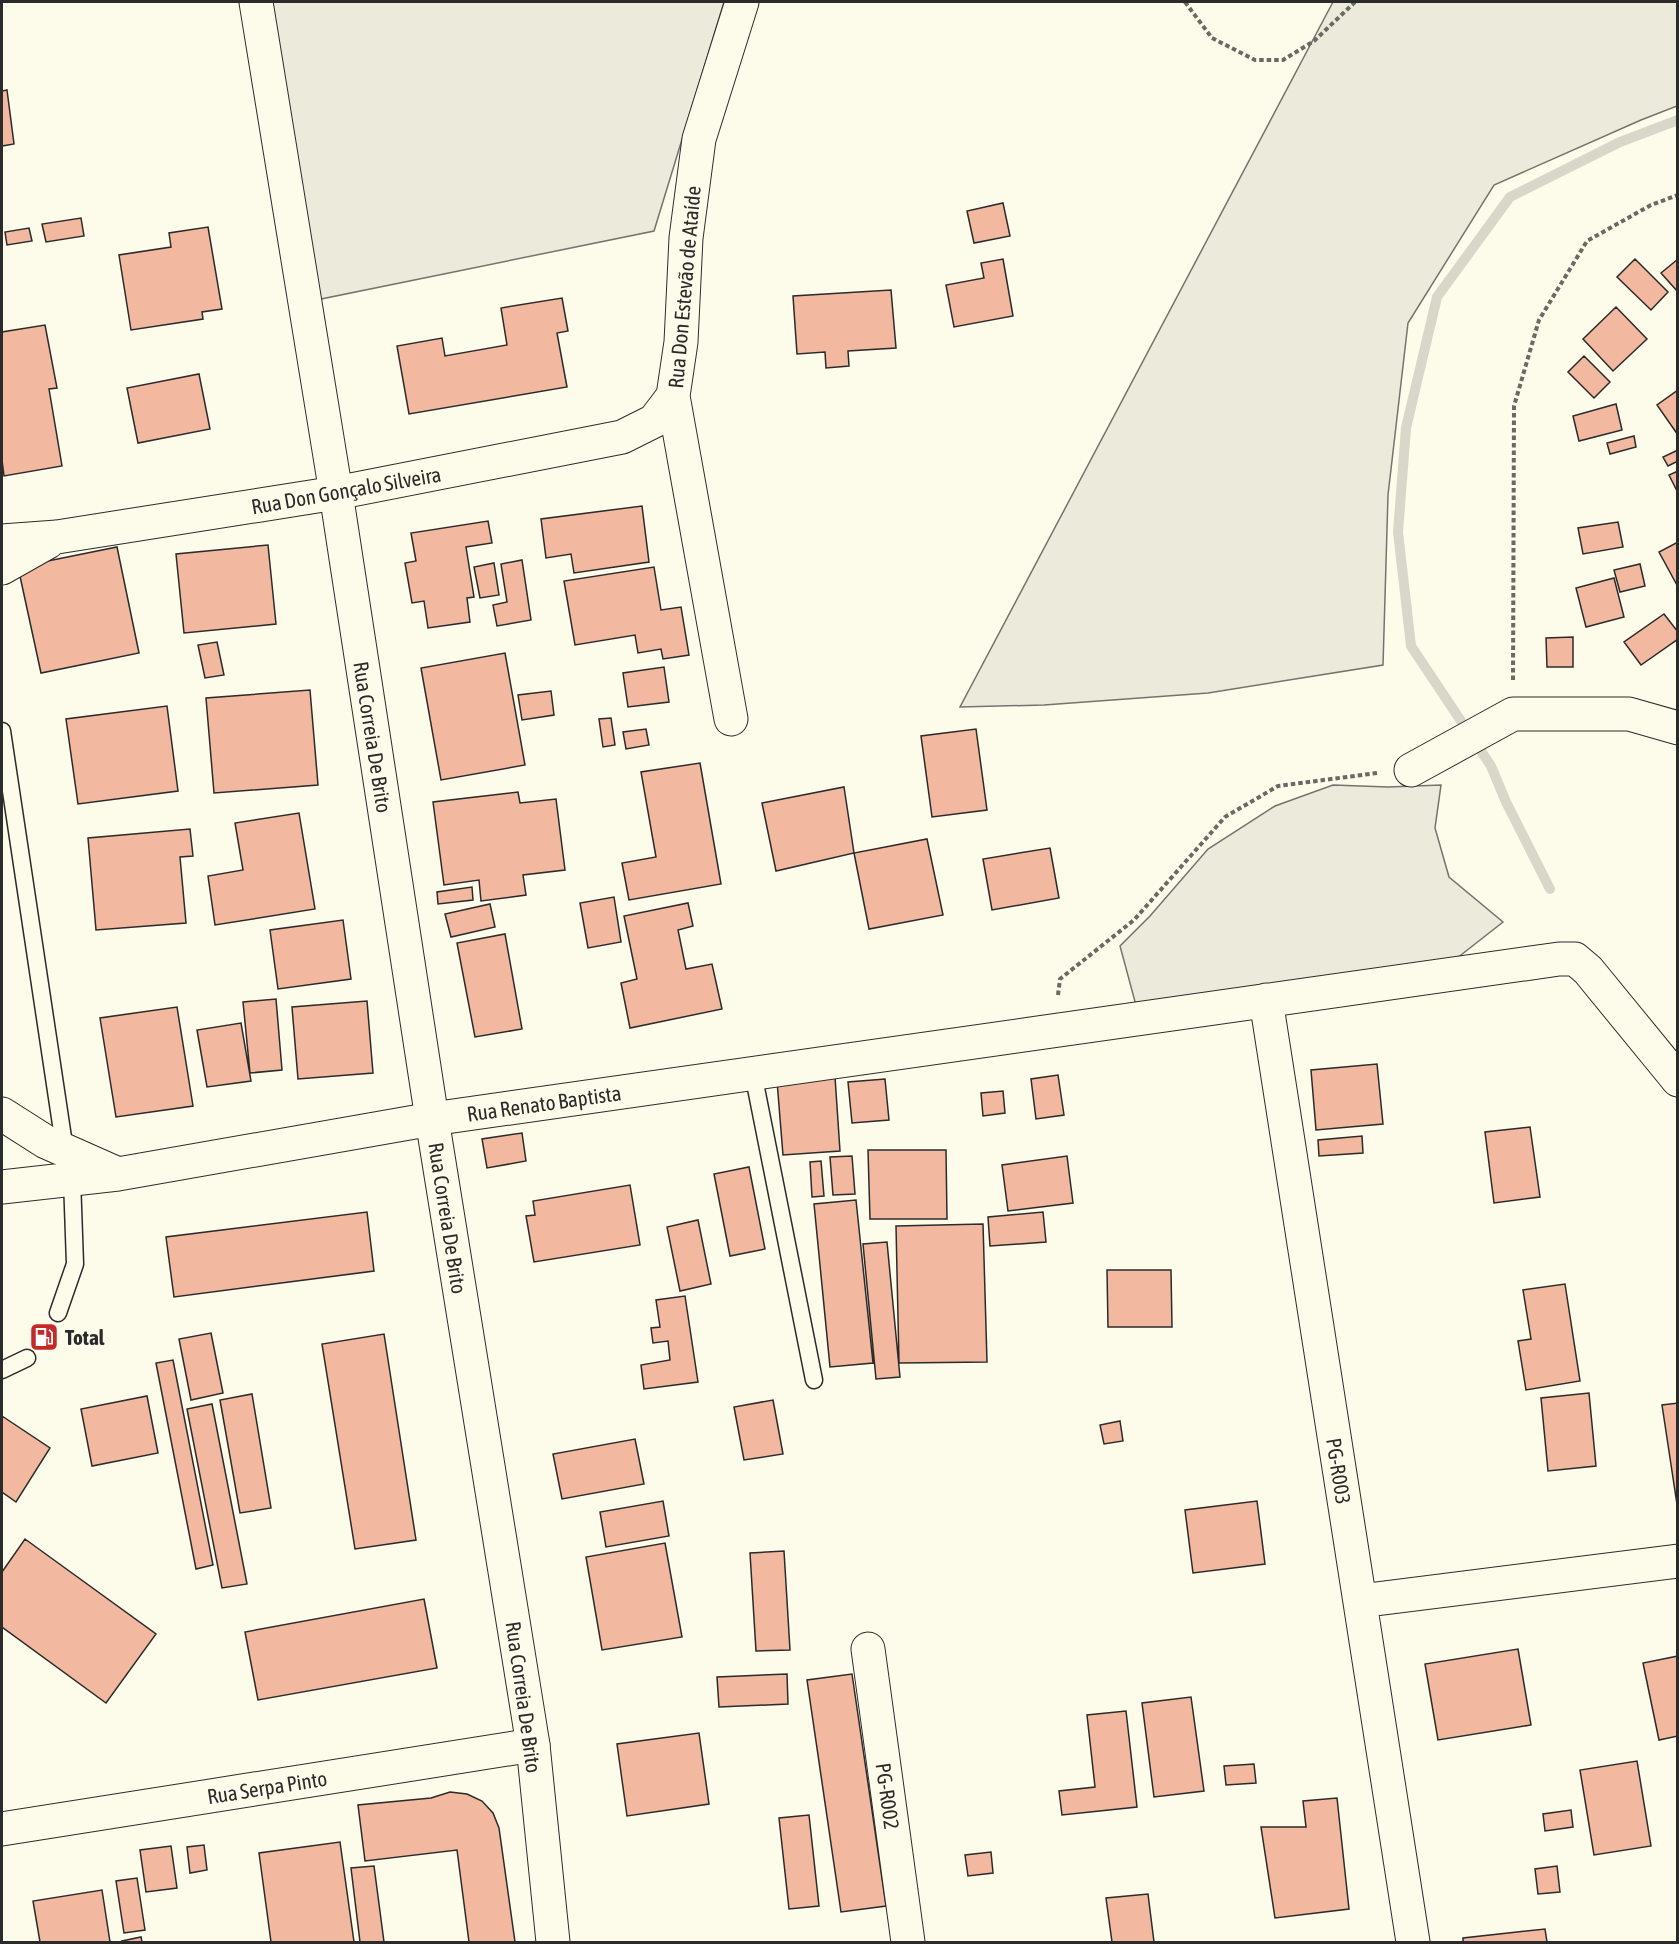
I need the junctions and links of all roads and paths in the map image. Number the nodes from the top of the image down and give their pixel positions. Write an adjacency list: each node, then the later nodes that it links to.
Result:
1 (256, 2): 7 (street, Rua Correia De Brito)
2 (742, 2): 6 (street, Rua Don Estevão de Ataíde)
3 (1185, 2): 4 (path)
4 (1355, 2)
5 (1677, 195): 11 (path)
6 (673, 396): 7 (street, Rua Don Gonçalo Silveira); 12 (street, Rua Don Estevão de Ataíde)
7 (336, 493): 8 (street, Rua Don Gonçalo Silveira); 21 (street, Rua Correia De Brito)
8 (57, 537): 9 (street, Rua Don Gonçalo Silveira); 10 (street)
9 (2, 541)
10 (2, 568)
11 (1513, 714): 13 (street); 15 (street)
12 (731, 719)
13 (1677, 728)
14 (2, 731): 22 (lane)
15 (1411, 770): 17 (path)
16 (1266, 1000): 17 (street, Rua Renato Baptista); 19 (street, Rua Renato Baptista); 29 (street, PG-R003)
17 (1052, 1030): 18 (street, Rua Renato Baptista)
18 (753, 1073): 21 (street, Rua Renato Baptista); 27 (lane)
19 (1677, 1080)
20 (2, 1114): 22 (street)
21 (432, 1119): 22 (street, Rua Renato Baptista); 31 (street, Rua Correia De Brito)
22 (68, 1165): 23 (street, Rua Renato Baptista); 24 (lane)
23 (2, 1187)
24 (58, 1313)
25 (27, 1358): 26 (lane)
26 (2, 1370)
27 (814, 1380)
28 (1677, 1561): 29 (street)
29 (1360, 1601): 35 (street, PG-R003)
30 (868, 1649): 34 (street, PG-R002)
31 (533, 1746): 32 (street, Rua Serpa Pinto); 33 (street, Rua Correia De Brito)
32 (2, 1829)
33 (554, 1942)
34 (909, 1942)
35 (1413, 1942)

